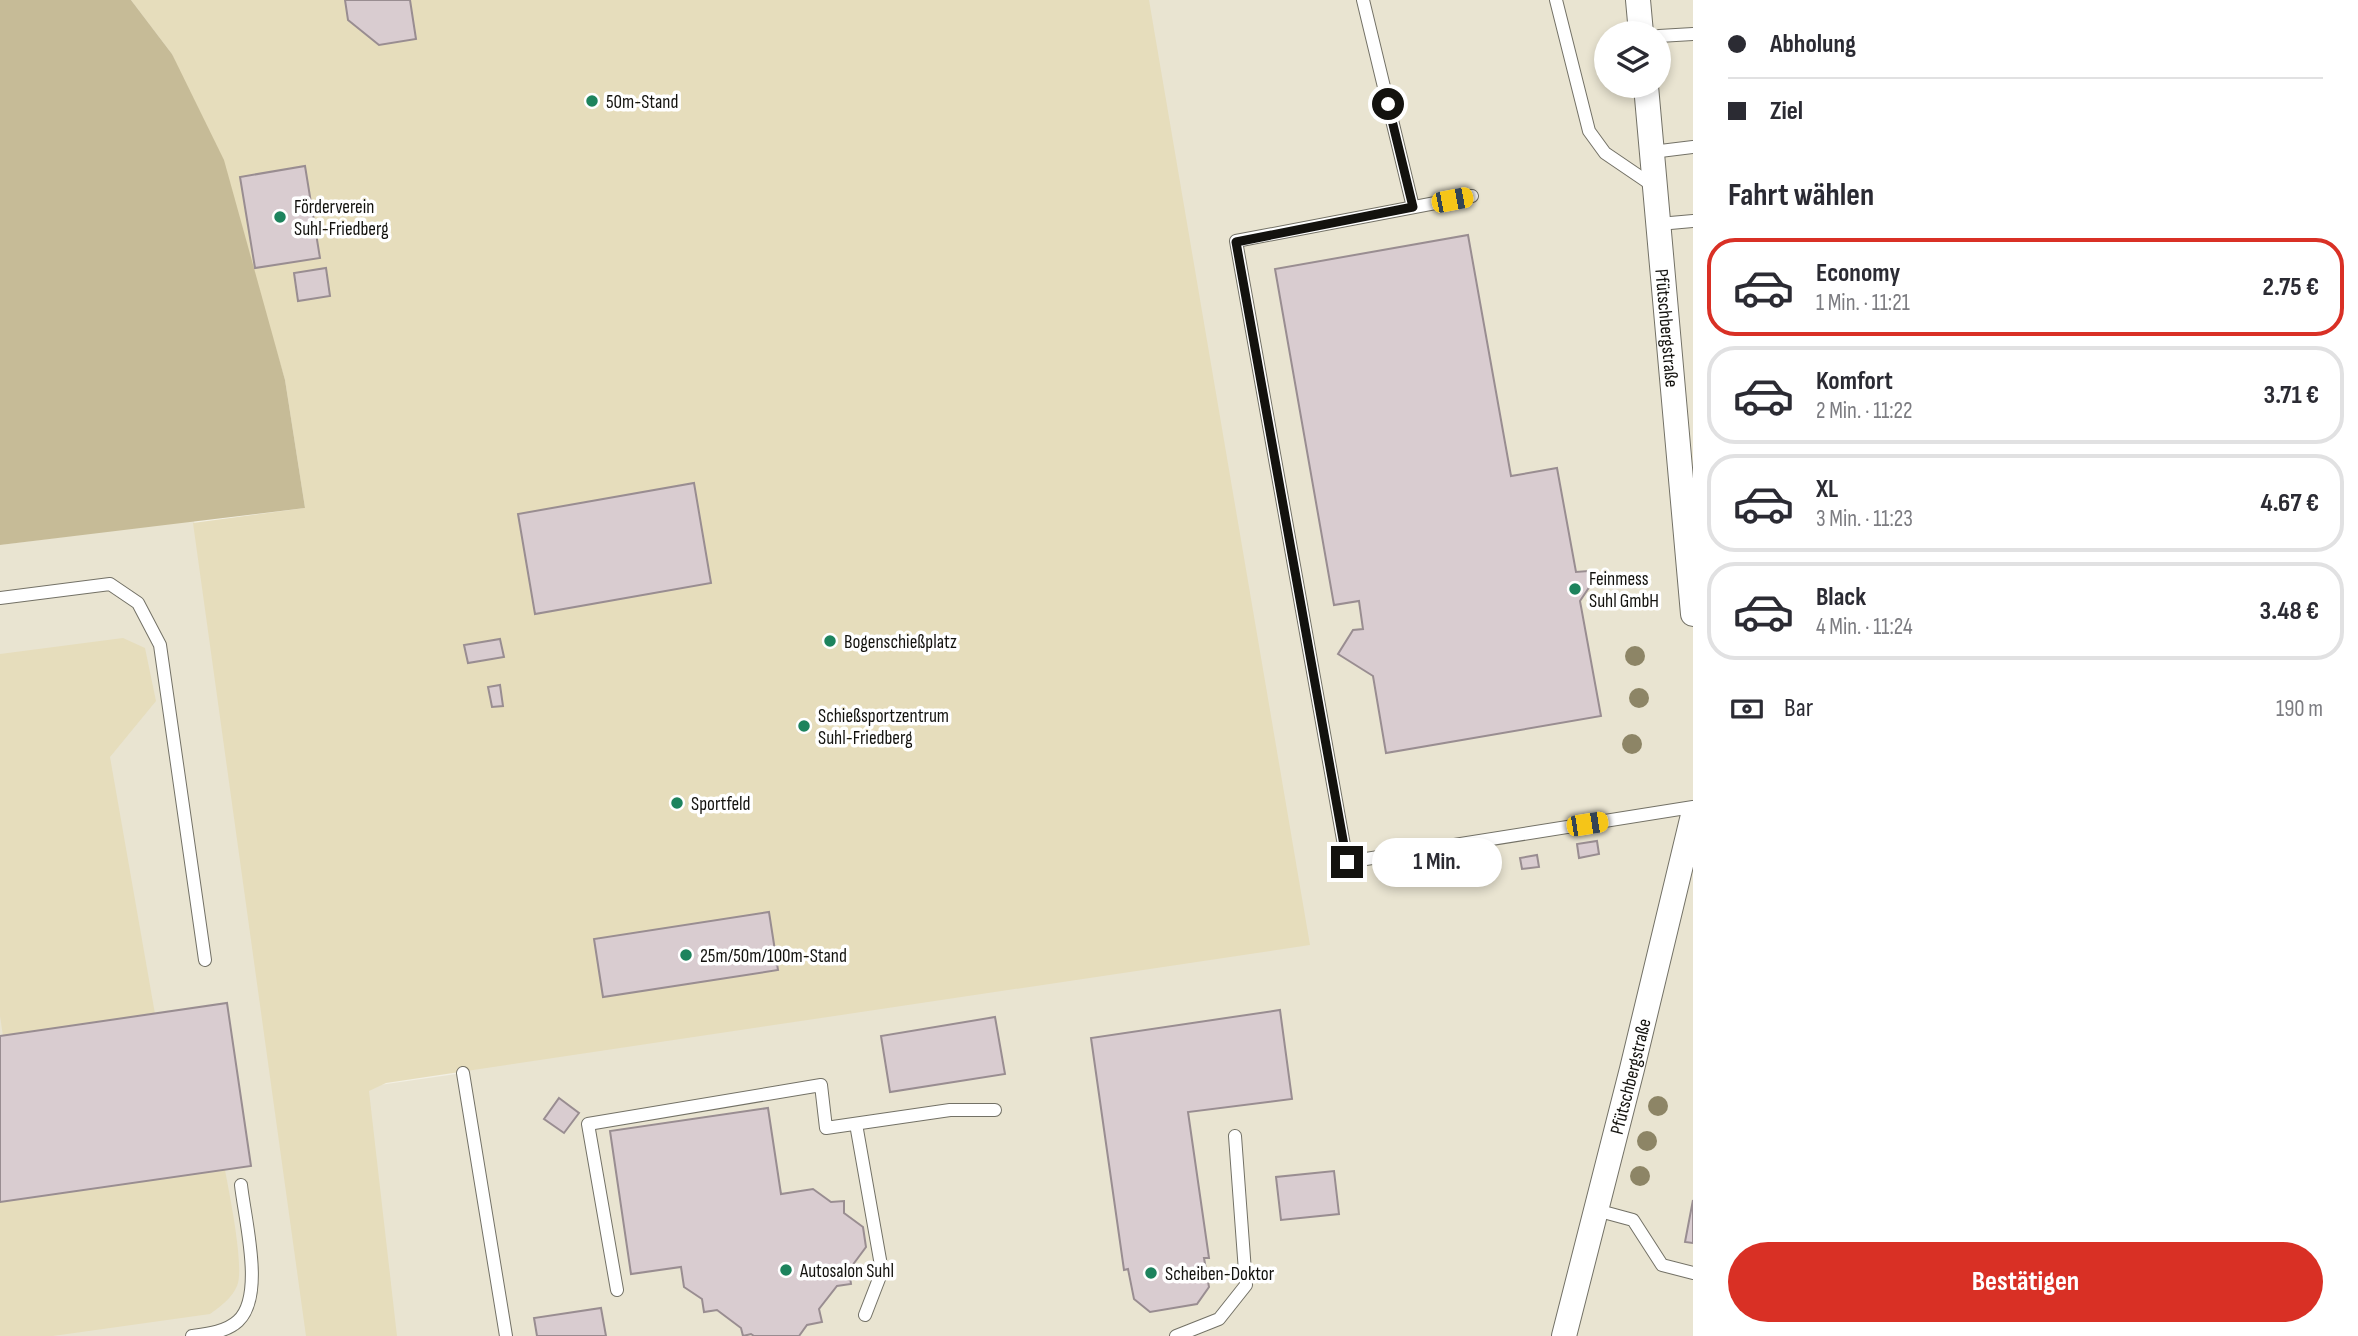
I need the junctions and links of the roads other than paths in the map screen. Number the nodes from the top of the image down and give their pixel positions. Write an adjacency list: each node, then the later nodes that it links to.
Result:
1 (1363, 0): 12 (lane)
2 (1556, 0): 10 (lane)
3 (1638, 0): 4 (street)
4 (1640, 21)
5 (1693, 34): 6 (lane)
6 (1671, 35)
7 (1647, 98): 9 (street, Pfütschbergstraße)
8 (1693, 147): 9 (lane)
9 (1652, 152): 10 (street, Pfütschbergstraße)
10 (1656, 187): 14 (street, Pfütschbergstraße)
11 (1472, 196): 12 (lane)
12 (1413, 207): 18 (lane)
13 (1693, 221): 14 (lane)
14 (1659, 224): 15 (street, Pfütschbergstraße)
15 (1690, 536): 17 (street, Pfütschbergstraße)
16 (0, 598): 20 (lane)
17 (1693, 614)
18 (1693, 807)
19 (1693, 815): 26 (street, Pfütschbergstraße)
20 (205, 961)
21 (463, 1073): 31 (lane)
22 (995, 1110): 23 (lane)
23 (856, 1124): 28 (lane); 29 (lane)
24 (1235, 1136): 32 (lane)
25 (241, 1185): 30 (lane)
26 (1595, 1210): 27 (lane); 33 (street, Pfütschbergstraße)
27 (1693, 1273)
28 (617, 1290)
29 (865, 1315)
30 (192, 1336)
31 (506, 1336)
32 (1176, 1336)
33 (1564, 1336)

